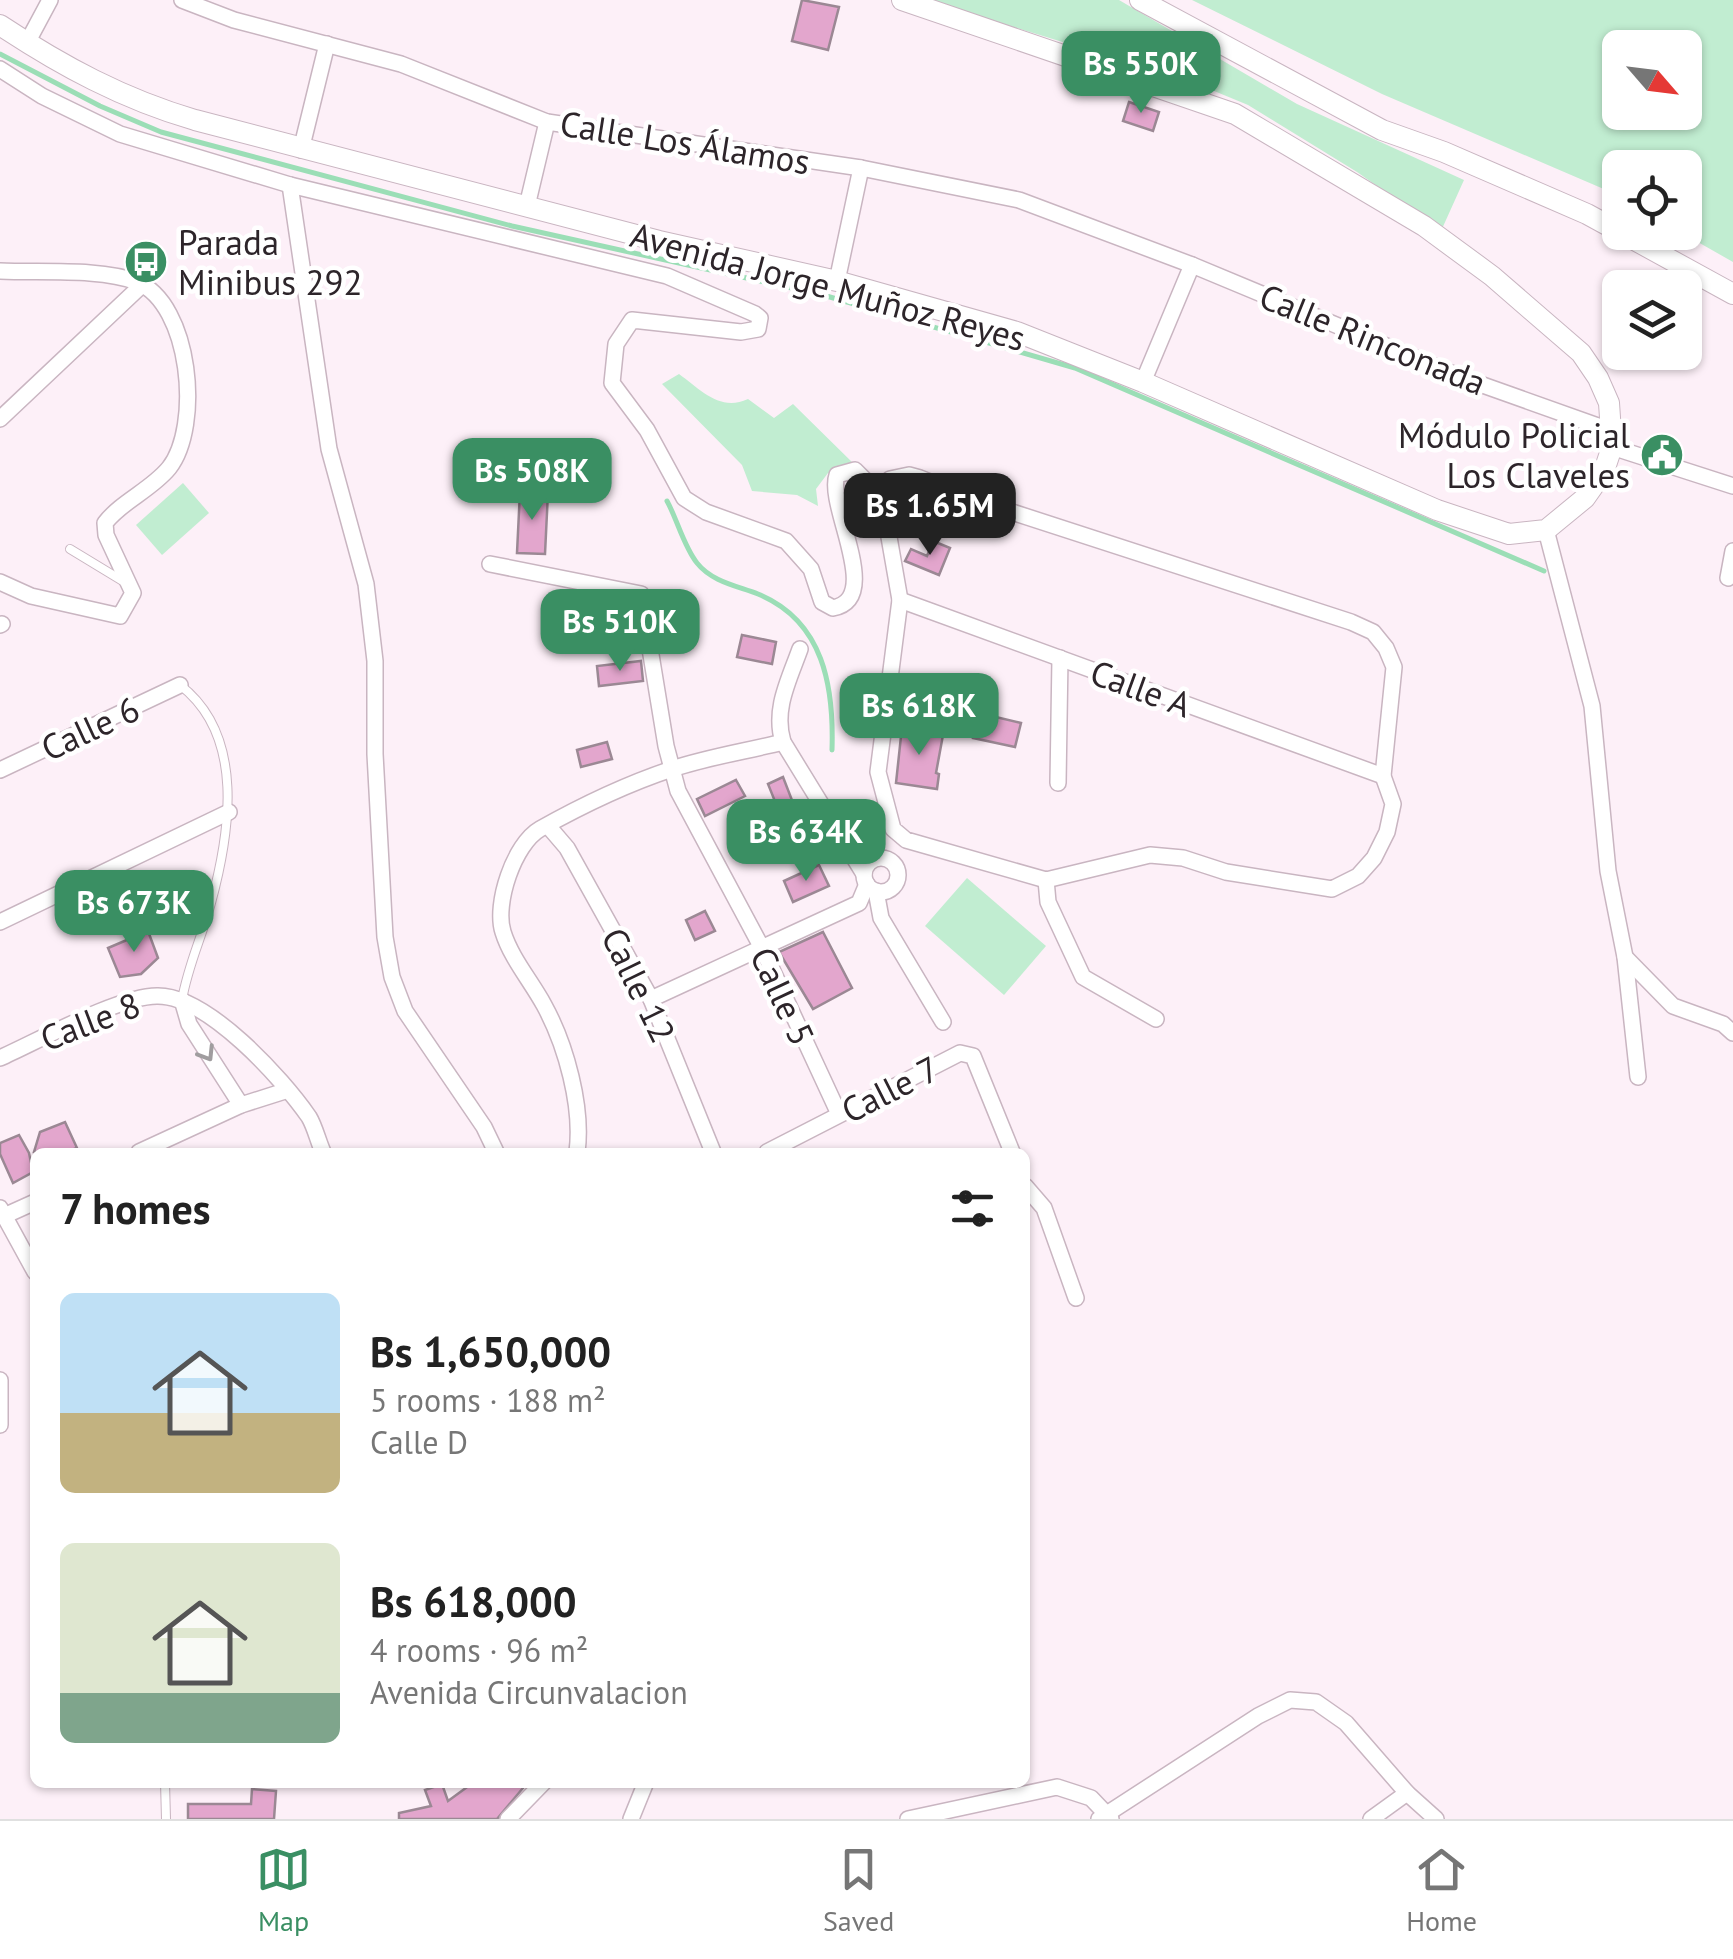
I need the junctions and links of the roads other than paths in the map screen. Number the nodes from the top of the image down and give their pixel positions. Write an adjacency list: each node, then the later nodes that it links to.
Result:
1 (50, 0): 6 (street)
2 (182, 0): 7 (street, Calle Los Álamos)
3 (902, 0): 23 (street)
4 (1140, 0): 14 (street)
5 (0, 25): 6 (street, Avenida Jorge Muñoz Reyes)
6 (27, 43): 10 (street, Avenida Jorge Muñoz Reyes)
7 (327, 44): 9 (street, Calle Los Álamos); 10 (street)
8 (0, 68): 12 (street, Avenida Jorge Muñoz Reyes)
9 (547, 122): 11 (street, Calle Los Álamos); 13 (street)
10 (302, 150): 13 (street, Avenida Jorge Muñoz Reyes)
11 (861, 168): 16 (street, Calle Los Álamos); 18 (street)
12 (290, 185): 25 (street, Avenida Jorge Muñoz Reyes); 63 (street)
13 (527, 206): 18 (street, Avenida Jorge Muñoz Reyes)
14 (1602, 222)
15 (1653, 250): 20 (street)
16 (1192, 264): 21 (street); 23 (street, Calle Rinconada)
17 (0, 271): 19 (street)
18 (837, 281): 21 (street, Avenida Jorge Muñoz Reyes)
19 (143, 284): 22 (street); 32 (street)
20 (1733, 294)
21 (1144, 382): 26 (street, Avenida Jorge Muñoz Reyes)
22 (2, 414)
23 (1612, 439): 24 (street, Calle Rinconada); 26 (street)
24 (1733, 486)
25 (882, 497): 33 (street); 40 (street)
26 (1546, 530): 50 (street)
27 (70, 549): 32 (lane)
28 (1733, 552): 30 (street)
29 (490, 564): 38 (street, Calle 5)
30 (1728, 578)
31 (0, 582): 32 (street)
32 (130, 585)
33 (900, 600): 35 (street, Calle A); 44 (street)
34 (800, 649): 37 (street)
35 (1060, 658): 40 (street, Calle A); 41 (street)
36 (180, 686): 39 (street, Calle 6); 42 (lane)
37 (783, 742): 38 (street); 47 (street)
38 (672, 769): 43 (street); 49 (street, Calle 5)
39 (0, 770)
40 (1383, 776): 46 (street)
41 (1058, 783)
42 (229, 812): 48 (street); 52 (lane)
43 (549, 827): 51 (street, Calle 12); 64 (street)
44 (906, 840): 45 (street); 46 (street)
45 (892, 862): 47 (street); 47 (street)
46 (1046, 880): 53 (street)
47 (869, 883): 49 (street); 54 (street)
48 (0, 922)
49 (762, 950): 51 (street); 60 (street, Calle 5)
50 (1625, 957): 55 (street); 57 (street)
51 (651, 999): 65 (street, Calle 12)
52 (182, 1000): 56 (street, Calle 8); 58 (street); 59 (street, one-way to 59)
53 (1156, 1020)
54 (943, 1022)
55 (1733, 1033)
56 (0, 1058)
57 (1638, 1077)
58 (285, 1091): 59 (street); 62 (street)
59 (241, 1104): 61 (street)
60 (840, 1114): 66 (street, Calle 7); 67 (street, Calle 7)
61 (148, 1148)
62 (321, 1148)
63 (494, 1148)
64 (578, 1148)
65 (711, 1148)
66 (775, 1148)
67 (1010, 1148)
68 (1030, 1192): 72 (street)
69 (30, 1204): 70 (street)
70 (2, 1212): 71 (street)
71 (30, 1263)
72 (1076, 1298)
73 (0, 1380): 74 (street)
74 (0, 1425)
75 (165, 1788): 80 (lane)
76 (538, 1788): 81 (street)
77 (644, 1788): 82 (street)
78 (1407, 1793): 79 (street); 84 (street); 85 (street)
79 (1106, 1818): 83 (street)
80 (166, 1819)
81 (508, 1819)
82 (631, 1819)
83 (908, 1819)
84 (1371, 1819)
85 (1436, 1819)

